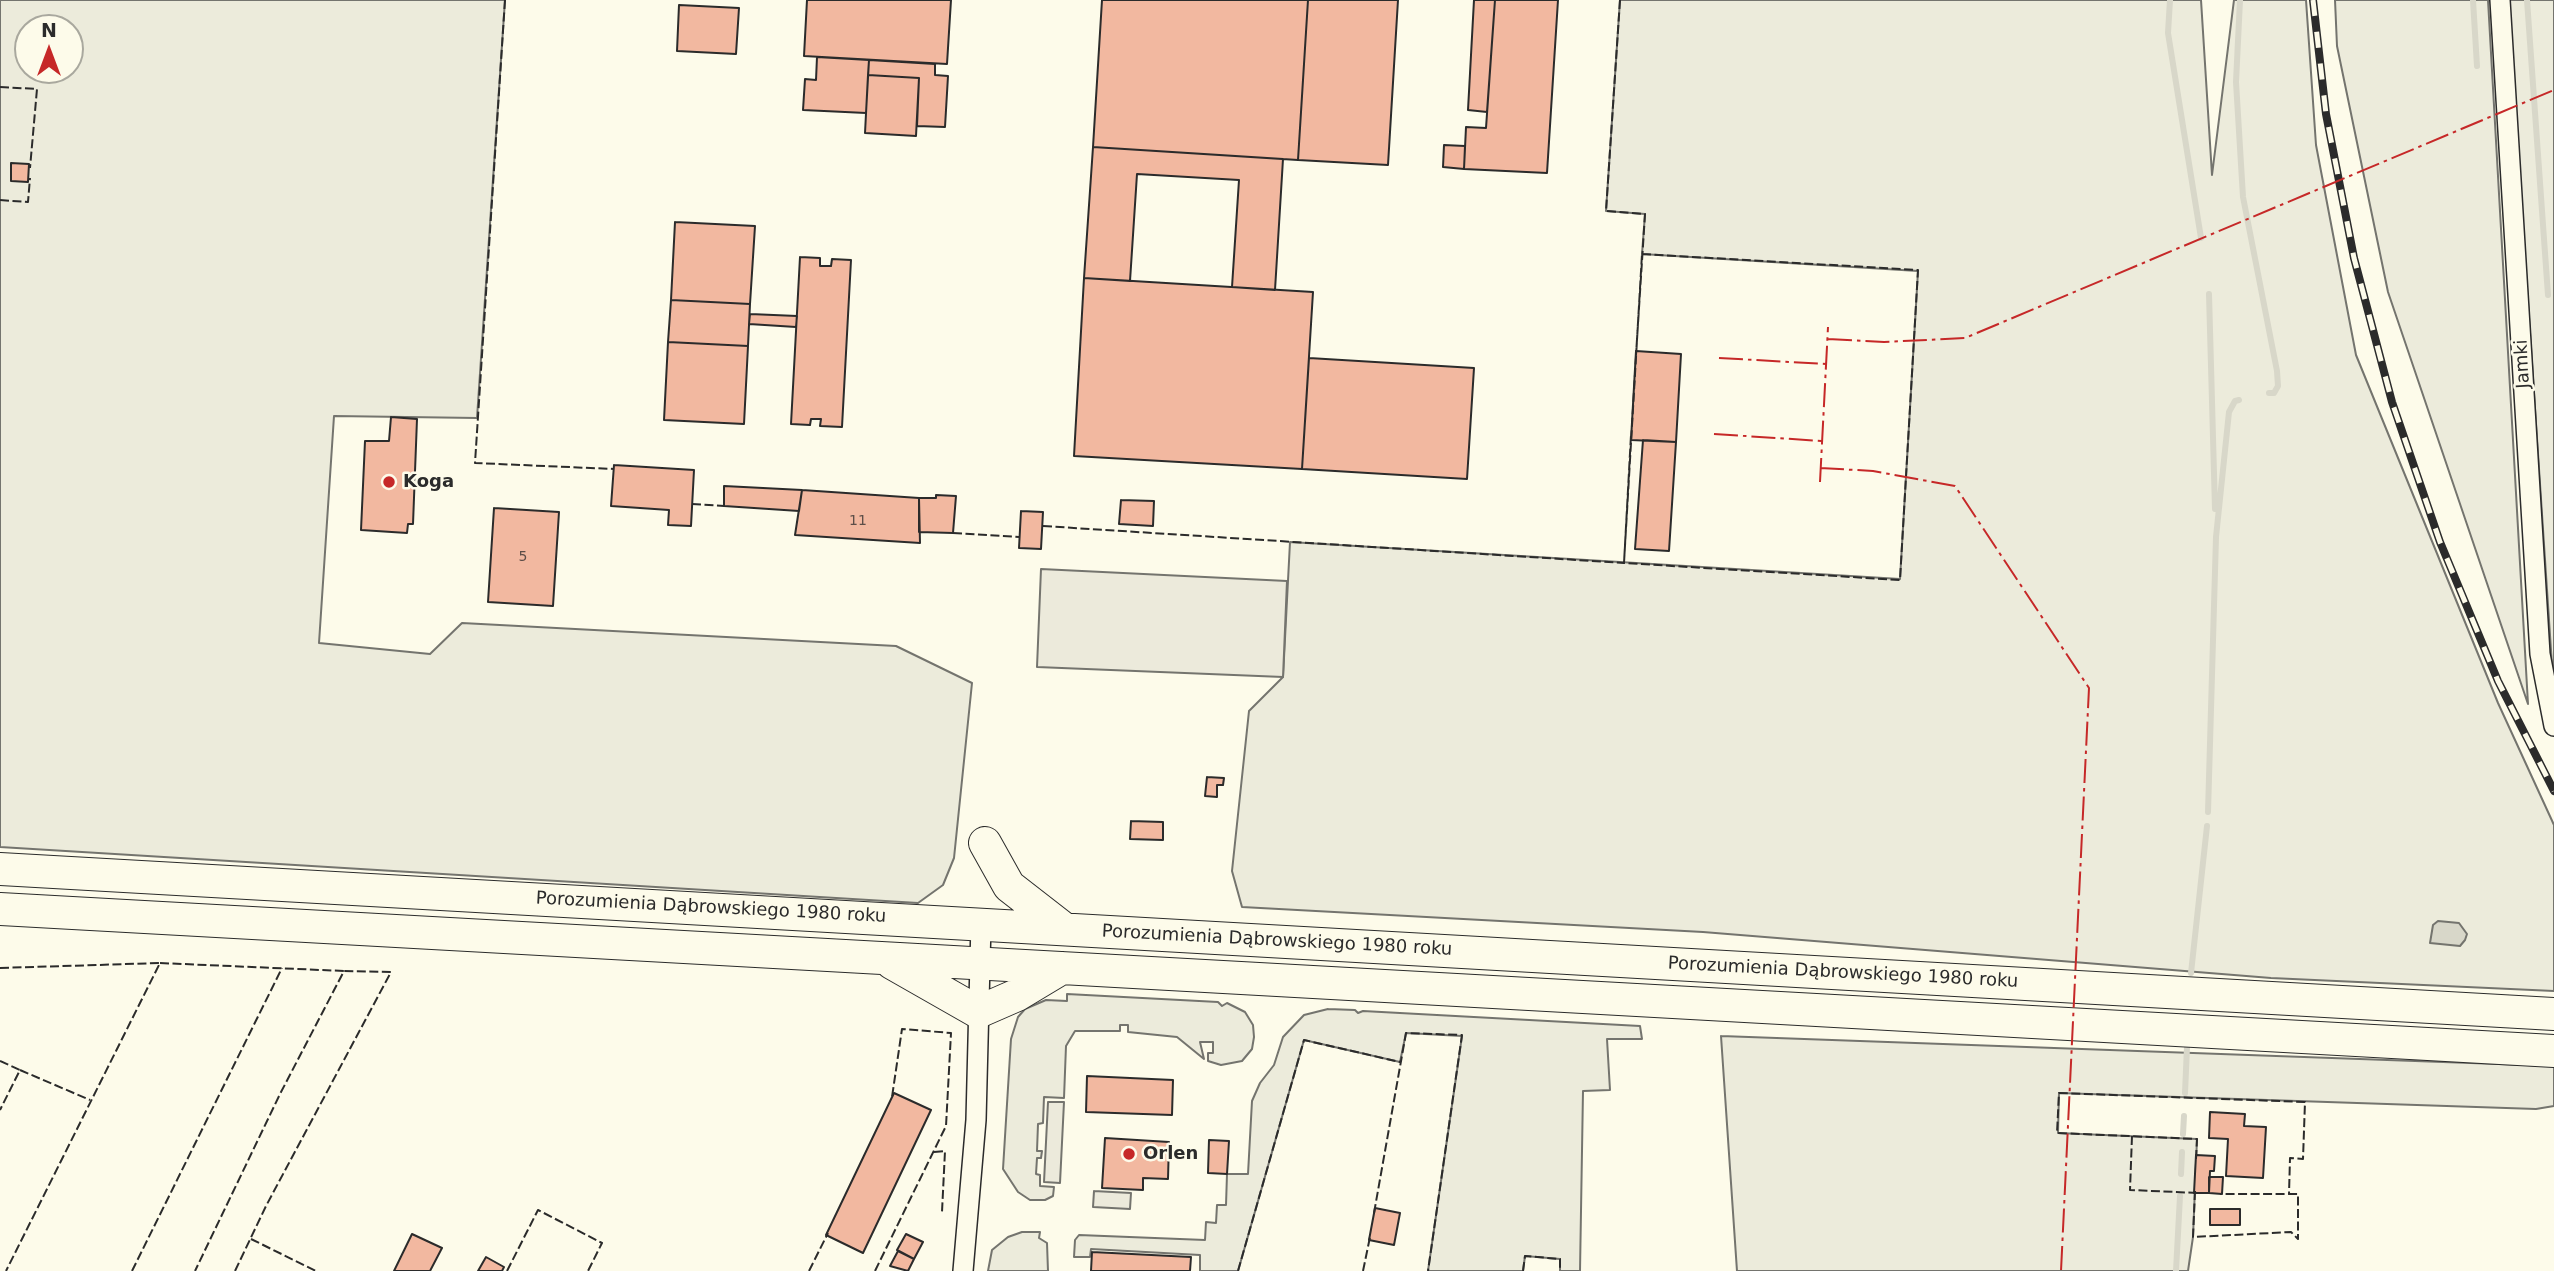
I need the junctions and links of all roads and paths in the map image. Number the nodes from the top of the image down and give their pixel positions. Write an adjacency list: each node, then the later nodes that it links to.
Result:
1 (2500, 0): 2 (street, Jamki)
2 (2554, 726)
3 (985, 843): 7 (main road)
4 (0, 869): 6 (main road, Porozumienia Dąbrowskiego 1980 roku)
5 (0, 909): 8 (main road)
6 (981, 923): 7 (main road, Porozumienia Dąbrowskiego 1980 roku); 9 (street)
7 (1064, 929): 12 (main road, Porozumienia Dąbrowskiego 1980 roku)
8 (881, 958): 9 (main road); 11 (main road)
9 (980, 963): 10 (main road); 11 (street)
10 (1062, 968): 11 (main road); 13 (main road)
11 (978, 1012): 14 (street)
12 (2551, 1014)
13 (2554, 1051)
14 (963, 1271)

